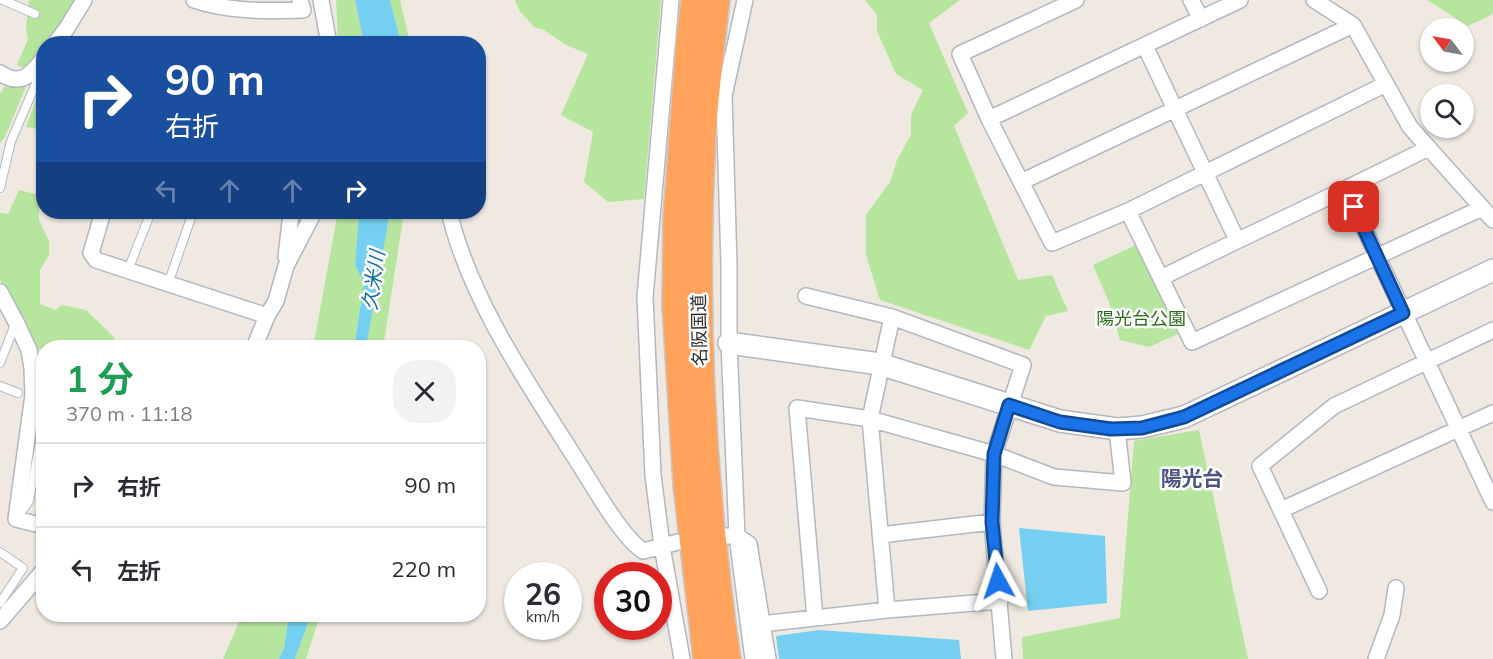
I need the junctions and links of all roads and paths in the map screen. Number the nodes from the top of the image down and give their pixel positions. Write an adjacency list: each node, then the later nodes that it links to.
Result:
1 (3, 0): 14 (lane)
2 (84, 0): 17 (street)
3 (194, 0): 4 (street)
4 (300, 0)
5 (321, 0): 18 (street)
6 (671, 0): 76 (street)
7 (695, 0): 88 (highway, 名阪国道)
8 (716, 0): 89 (highway, 名阪国道)
9 (745, 0): 55 (street)
10 (1076, 0): 25 (street)
11 (1191, 0): 15 (street)
12 (1240, 0): 15 (street)
13 (1314, 0): 16 (street)
14 (35, 14)
15 (1201, 19): 19 (street)
16 (1353, 26): 23 (street); 24 (street)
17 (61, 36)
18 (328, 36)
19 (1145, 46): 24 (street); 25 (street)
20 (36, 67): 21 (street)
21 (0, 73)
22 (36, 83): 29 (lane)
23 (1386, 84): 26 (street); 27 (street)
24 (1174, 108): 27 (street); 28 (street)
25 (989, 119): 28 (street)
26 (1428, 148): 30 (street); 31 (street)
27 (1204, 172): 32 (street); 40 (street)
28 (1021, 182): 32 (street)
29 (0, 188)
30 (1346, 190): 40 (street); 41 (street)
31 (1482, 208): 39 (street); 41 (street)
32 (1128, 210): 45 (street)
33 (101, 219): 43 (street)
34 (148, 219): 43 (lane)
35 (191, 219): 46 (lane)
36 (290, 219): 42 (street)
37 (310, 219): 42 (street)
38 (451, 219): 76 (street)
39 (1493, 220)
40 (1237, 240): 45 (street)
41 (1377, 257): 45 (street); 49 (street)
42 (285, 266): 50 (street)
43 (128, 270): 46 (street)
44 (1493, 270): 49 (street)
45 (1161, 278)
46 (168, 284): 50 (street)
47 (0, 292): 52 (street)
48 (806, 296): 51 (street)
49 (1403, 313): 56 (street); 64 (street)
50 (267, 316): 54 (street)
51 (892, 317): 58 (street); 61 (street)
52 (16, 322): 57 (lane); 70 (street)
53 (1493, 330): 56 (street)
54 (257, 340)
55 (729, 344): 58 (street); 74 (street)
56 (1427, 362): 65 (street); 69 (street)
57 (0, 363)
58 (880, 364): 61 (street); 63 (street)
59 (0, 386): 60 (lane)
60 (18, 393)
61 (1009, 405): 64 (street); 66 (street)
62 (1493, 413): 65 (street)
63 (870, 419): 66 (street); 73 (street); 84 (street)
64 (1117, 429): 66 (street)
65 (1458, 430): 68 (street); 69 (street)
66 (994, 454): 71 (street)
67 (36, 464): 70 (lane)
68 (1492, 498)
69 (1281, 510): 80 (street)
70 (16, 519): 72 (street)
71 (992, 522): 73 (street); 81 (street)
72 (36, 524)
73 (880, 535): 83 (street)
74 (731, 536): 90 (street); 91 (street)
75 (678, 542): 76 (street)
76 (662, 546): 87 (street)
77 (0, 552): 82 (lane)
78 (36, 579): 85 (street)
79 (1396, 588): 93 (street)
80 (1319, 591)
81 (1000, 601): 83 (street); 92 (street)
82 (0, 603)
83 (887, 610): 84 (street)
84 (815, 618): 86 (street)
85 (0, 621)
86 (770, 623)
87 (682, 659)
88 (705, 659)
89 (728, 659)
90 (753, 659)
91 (768, 659)
92 (1004, 659)
93 (1376, 659)

